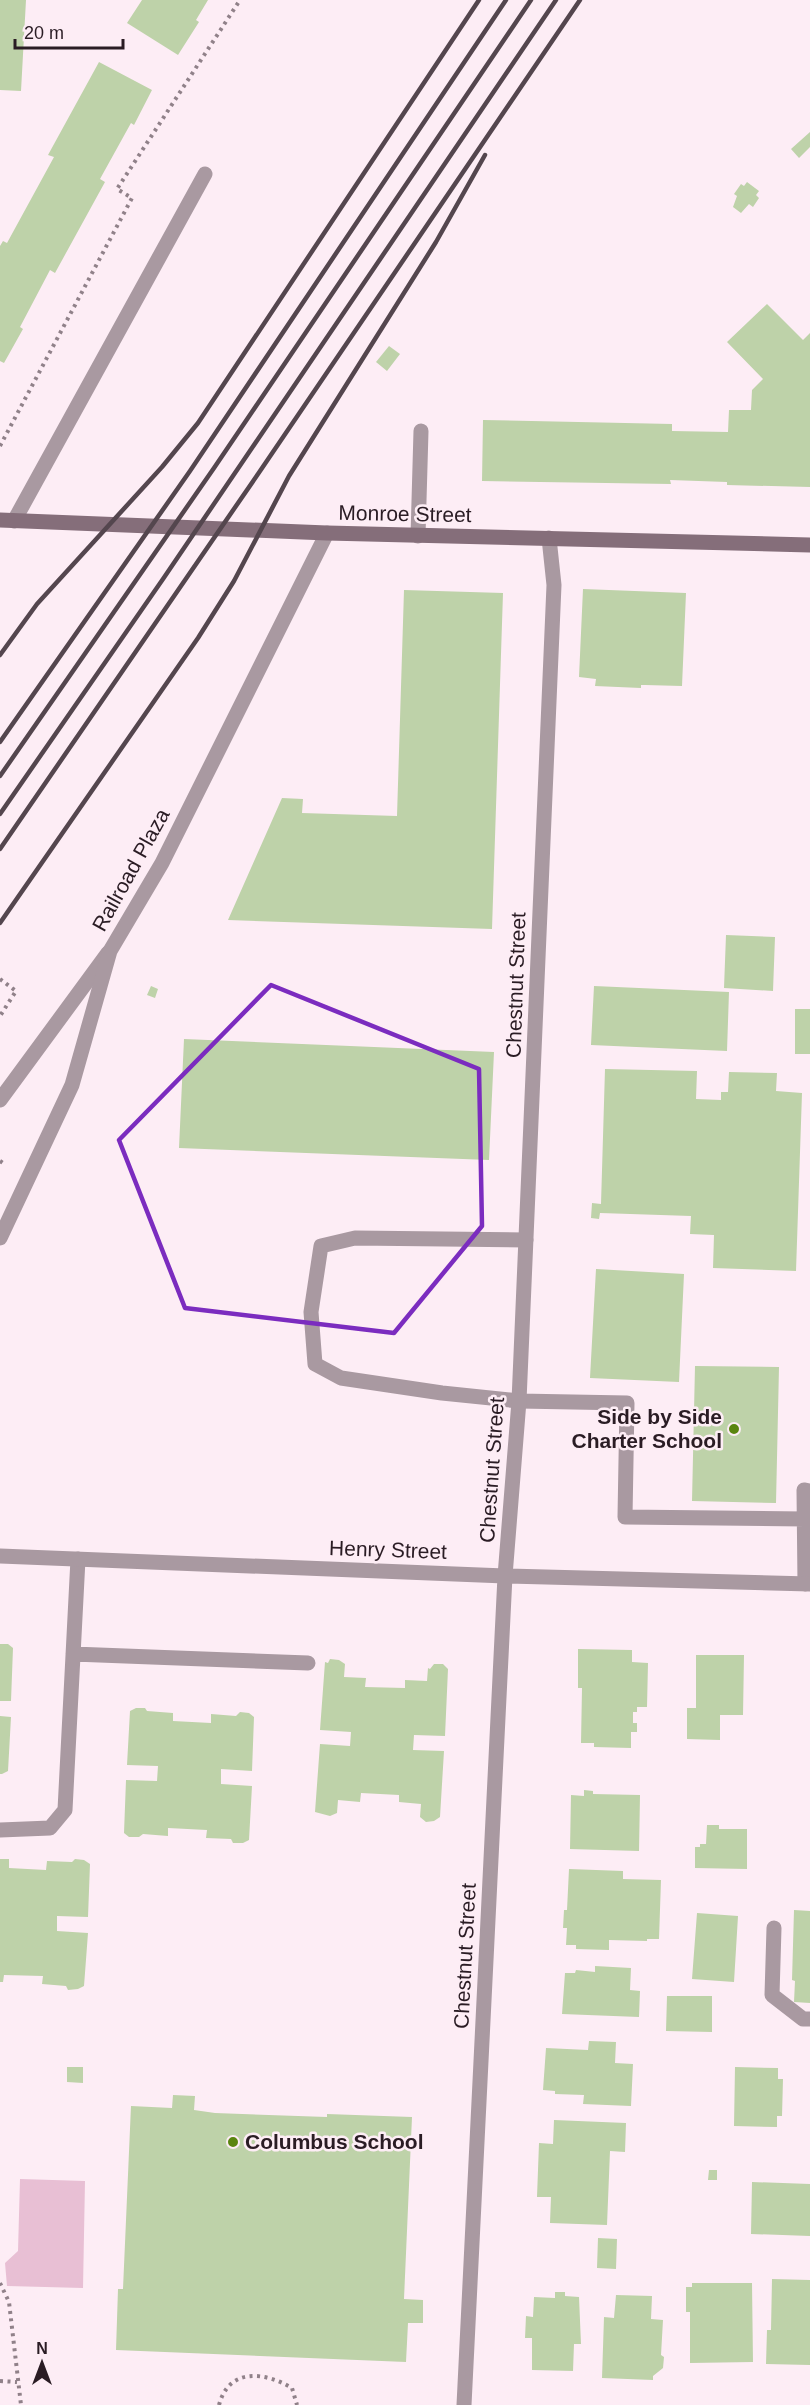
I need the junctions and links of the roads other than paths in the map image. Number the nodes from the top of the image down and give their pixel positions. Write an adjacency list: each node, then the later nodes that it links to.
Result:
1 (205, 174): 3 (street)
2 (421, 431): 5 (street)
3 (7, 520): 4 (street, Monroe Street)
4 (327, 533): 5 (street, Monroe Street); 8 (street, Railroad Plaza)
5 (418, 536): 6 (street, Monroe Street)
6 (549, 538): 7 (street, Monroe Street); 11 (street, Chestnut Street)
7 (810, 545)
8 (110, 951): 9 (street); 10 (street, Railroad Plaza)
9 (0, 1100)
10 (0, 1238)
11 (526, 1240): 12 (street, Chestnut Street); 12 (street)
12 (519, 1401): 14 (street); 17 (street, Chestnut Street)
13 (810, 1491): 14 (street)
14 (805, 1519): 18 (street)
15 (0, 1556): 16 (street, Henry Street)
16 (78, 1559): 17 (street, Henry Street); 19 (street)
17 (505, 1576): 18 (street, Henry Street); 24 (street, Chestnut Street)
18 (807, 1584)
19 (74, 1654): 20 (street); 21 (street)
20 (308, 1663)
21 (0, 1830)
22 (774, 1928): 23 (street)
23 (810, 2019)
24 (464, 2405)

